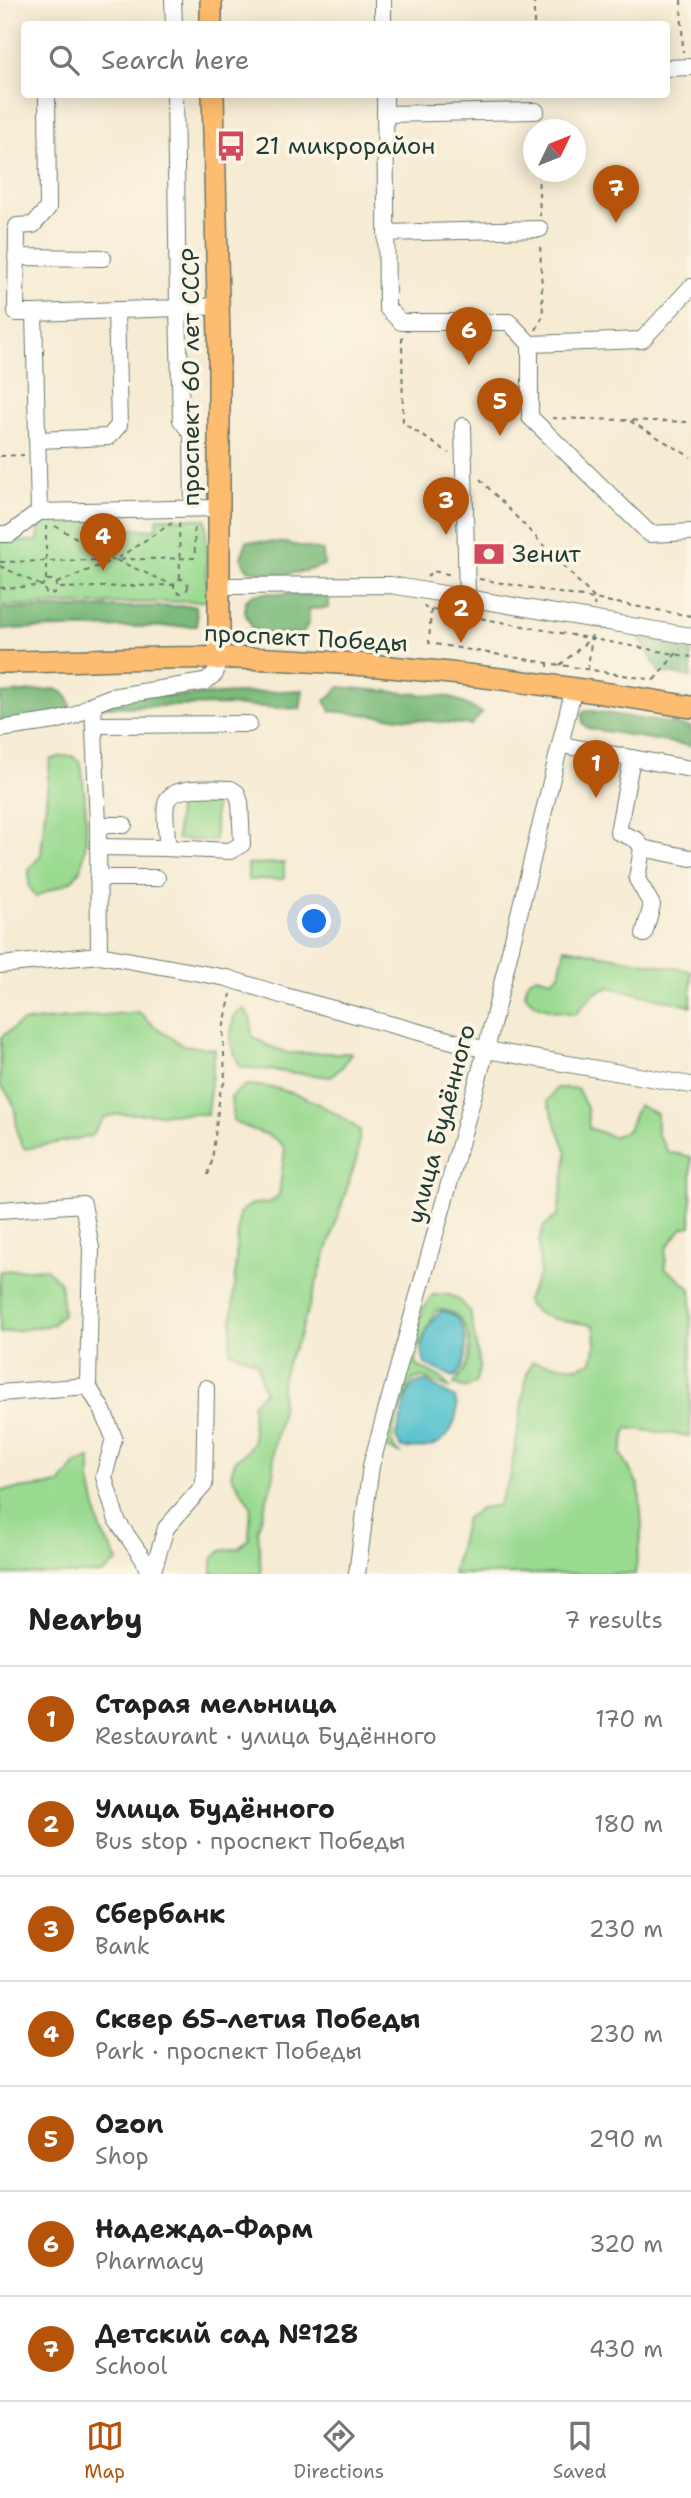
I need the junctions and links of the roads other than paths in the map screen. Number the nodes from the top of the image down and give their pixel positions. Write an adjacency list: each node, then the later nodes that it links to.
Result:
1 (173, 0): 4 (street)
2 (211, 0): 5 (main road)
3 (383, 0): 6 (street)
4 (174, 21)
5 (211, 21)
6 (383, 21)
7 (47, 98): 13 (street)
8 (175, 98): 20 (street)
9 (213, 98): 19 (main road, проспект 60 лет СССР)
10 (385, 98): 12 (street)
11 (536, 111): 12 (street)
12 (385, 114): 15 (street)
13 (8, 226): 16 (street)
14 (540, 229): 15 (street)
15 (386, 233): 24 (street)
16 (16, 257): 17 (street); 22 (street)
17 (103, 258)
18 (691, 287): 24 (street)
19 (218, 306): 20 (street); 28 (main road, проспект 60 лет СССР)
20 (178, 308): 21 (street); 27 (street)
21 (116, 310): 23 (street); 26 (street)
22 (8, 313): 23 (street)
23 (34, 313): 26 (street)
24 (530, 344): 30 (street)
25 (463, 426): 33 (street)
26 (38, 448): 29 (street)
27 (193, 508): 28 (street); 29 (street)
28 (218, 508): 32 (main road, проспект 60 лет СССР)
29 (39, 512): 31 (street)
30 (691, 532)
31 (0, 534)
32 (221, 586): 33 (street); 35 (main road, проспект 60 лет СССР)
33 (467, 598): 34 (street)
34 (689, 635)
35 (219, 659): 36 (main road, проспект Победы); 37 (main road, проспект Победы); 38 (street)
36 (0, 662)
37 (574, 687): 39 (main road, проспект Победы); 43 (street, улица Будённого)
38 (93, 704): 41 (street); 42 (street)
39 (691, 707)
40 (249, 724): 41 (street)
41 (94, 725): 46 (street)
42 (0, 729)
43 (562, 745): 44 (street); 57 (street, улица Будённого)
44 (632, 758): 45 (street); 50 (street)
45 (691, 769)
46 (98, 825): 47 (street); 48 (street)
47 (124, 825)
48 (98, 847): 49 (street); 52 (street)
49 (164, 848): 49 (street)
50 (642, 848): 51 (street); 54 (street)
51 (691, 858)
52 (99, 878): 53 (street); 55 (street)
53 (158, 878)
54 (644, 934)
55 (99, 955): 56 (street); 57 (street)
56 (0, 965)
57 (486, 1050): 58 (street); 64 (street, улица Будённого)
58 (691, 1085)
59 (0, 1210): 60 (street)
60 (88, 1387): 62 (street); 63 (street)
61 (206, 1388): 63 (street)
62 (0, 1393)
63 (151, 1574)
64 (357, 1574)

